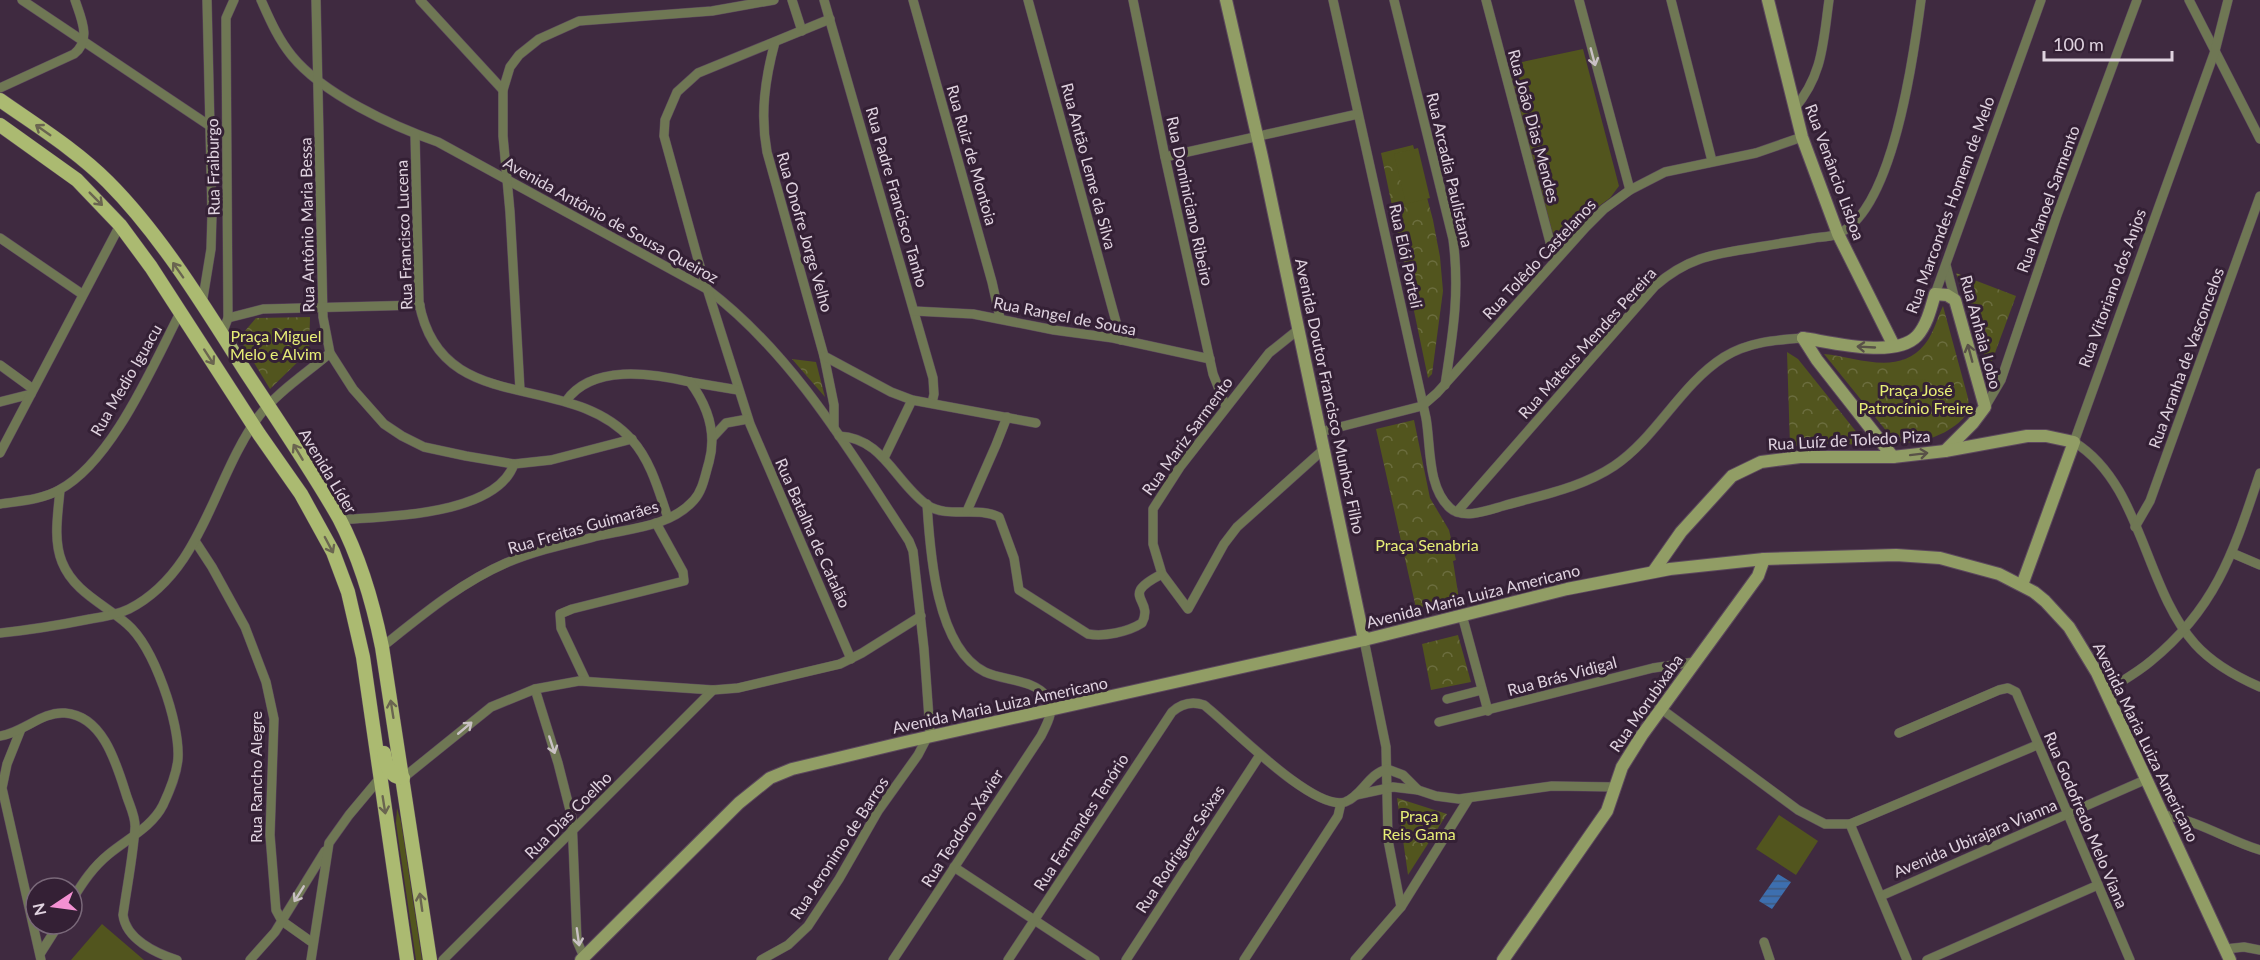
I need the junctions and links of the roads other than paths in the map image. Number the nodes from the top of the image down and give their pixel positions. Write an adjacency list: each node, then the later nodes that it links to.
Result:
1 (22, 0): 30 (street)
2 (75, 0): 30 (street)
3 (207, 0): 39 (street, Rua Fraiburgo)
4 (234, 0): 63 (street, Rua Fraiburgo)
5 (261, 0): 32 (street, Avenida Antônio de Sousa Queiroz)
6 (316, 0): 32 (street, Rua Antônio Maria Bessa)
7 (420, 0): 34 (street)
8 (774, 0): 34 (street)
9 (792, 0): 28 (street)
10 (824, 0): 27 (street, Rua Padre Francisco Tanho)
11 (913, 0): 64 (street, Rua Ruiz de Montoia)
12 (1028, 0): 68 (street, Rua Antão Leme da Silva)
13 (1133, 0): 44 (street, Rua Dominiciano Ribeiro)
14 (1226, 0): 41 (street, Avenida Doutor Francisco Munhoz Filho)
15 (1333, 0): 37 (street, Rua Elói Porteli)
16 (1394, 0): 75 (street, Rua Arcadia Paulistana)
17 (1486, 0): 52 (street, Rua João Dias Mendes)
18 (1579, 0): 47 (street, one-way to 47)
19 (1671, 0): 45 (street)
20 (1768, 0): 36 (street, Rua Venâncio Lisboa)
21 (1829, 0): 36 (street)
22 (1921, 0): 50 (street)
23 (2041, 0): 53 (street, Rua Marcondes Homem de Melo)
24 (2136, 0): 86 (street, Rua Manoel Sarmento)
25 (2189, 0): 31 (street)
26 (2228, 0): 31 (street, Rua Vitoriano dos Anjos)
27 (830, 19): 28 (street, Rua Batalha de Catalão); 61 (street, Rua Padre Francisco Tanho)
28 (802, 31): 29 (street, Rua Batalha de Catalão)
29 (775, 42): 54 (street, Rua Batalha de Catalão); 71 (street, Rua Onofre Jorge Velho)
30 (84, 43): 33 (street); 39 (street)
31 (2214, 51): 43 (street); 96 (street, Rua Vitoriano dos Anjos)
32 (319, 83): 40 (street, Avenida Antônio de Sousa Queiroz); 60 (street, Rua Antônio Maria Bessa)
33 (0, 88)
34 (503, 90): 46 (street)
35 (0, 100): 58 (main road, Avenida Líder, one-way to 35)
36 (1794, 109): 42 (street, Rua Venâncio Lisboa)
37 (1358, 114): 41 (street); 84 (street, Rua Elói Porteli)
38 (0, 125): 49 (main road, one-way to 49)
39 (210, 126): 58 (street, Rua Fraiburgo)
40 (415, 134): 46 (street, Avenida Antônio de Sousa Queiroz); 59 (street, Rua Francisco Lucena)
41 (1258, 137): 44 (street); 65 (street, Avenida Doutor Francisco Munhoz Filho)
42 (1802, 137): 45 (street, Rua Tolêdo Castelanos); 50 (street, Rua Venâncio Lisboa)
43 (2260, 139)
44 (1165, 157): 72 (street, Rua Dominiciano Ribeiro)
45 (1712, 161): 47 (street, Rua Tolêdo Castelanos)
46 (507, 180): 54 (street, Avenida Antônio de Sousa Queiroz); 76 (street)
47 (1630, 190): 52 (street, Rua Tolêdo Castelanos)
48 (2260, 196): 113 (street, Rua Aranha de Vasconcelos)
49 (120, 225): 55 (street); 62 (main road)
50 (1838, 234): 69 (street, Rua Venâncio Lisboa); 109 (street, Rua Mateus Mendes Pereira)
51 (0, 238): 55 (street)
52 (1555, 261): 75 (street, Rua Tolêdo Castelanos)
53 (1946, 265): 56 (street, Rua Marcondes Homem de Melo); 57 (street, Rua Anhaia Lobo)
54 (707, 289): 77 (street, Rua Batalha de Catalão); 92 (street, Avenida Antônio de Sousa Queiroz)
55 (82, 294): 78 (street)
56 (1935, 294): 57 (street); 69 (street, Rua Marcondes Homem de Melo)
57 (1955, 300): 86 (street, Rua Anhaia Lobo, one-way to 57)
58 (202, 304): 66 (main road, Avenida Líder)
59 (420, 305): 60 (street); 76 (street, Rua Francisco Lucena)
60 (323, 306): 63 (street); 70 (street, Rua Antônio Maria Bessa)
61 (914, 310): 64 (street, Rua Rangel de Sousa); 82 (street, Rua Padre Francisco Tanho)
62 (180, 313): 91 (main road, one-way to 91); 105 (street, Rua Medio Iguacu)
63 (228, 318): 66 (street, Rua Fraiburgo)
64 (1000, 318): 68 (street, Rua Rangel de Sousa)
65 (1299, 329): 85 (street, Rua Mariz Sarmento); 93 (street, Avenida Doutor Francisco Munhoz Filho)
66 (222, 334): 83 (main road, Avenida Líder)
67 (1803, 338): 69 (street, Rua Marcondes Homem de Melo, one-way to 67); 101 (street); 109 (street, Rua Marcondes Homem de Melo)
68 (1122, 340): 72 (street, Rua Rangel de Sousa)
69 (1894, 346)
70 (330, 353): 83 (street); 103 (street, Rua Antônio Maria Bessa)
71 (824, 356): 79 (street); 92 (street, Rua Onofre Jorge Velho)
72 (1210, 359): 85 (street, Rua Dominiciano Ribeiro)
73 (0, 366): 78 (street)
74 (690, 382): 77 (street); 80 (street); 94 (street, Rua Freitas Guimarães)
75 (1444, 385): 84 (street, Rua Tolêdo Castelanos)
76 (519, 390): 80 (street, Rua Francisco Lucena)
77 (738, 390): 88 (street, Rua Batalha de Catalão)
78 (32, 391): 81 (street); 100 (street)
79 (912, 400): 82 (street); 102 (street)
80 (566, 401): 95 (street, Rua Francisco Lucena)
81 (0, 402)
82 (932, 403): 87 (street)
83 (268, 406): 91 (street); 111 (main road, Avenida Líder, one-way to 83)
84 (1422, 406): 93 (street, Rua Tolêdo Castelanos); 109 (street, Rua Elói Porteli)
85 (1226, 407): 122 (street, Rua Mariz Sarmento)
86 (1985, 407): 90 (street)
87 (1007, 417): 89 (street); 108 (street)
88 (748, 419): 94 (street); 132 (street, Rua Batalha de Catalão)
89 (1035, 423)
90 (1973, 423): 97 (street); 99 (street)
91 (253, 425): 114 (street); 135 (main road, one-way to 135)
92 (837, 432): 102 (street); 127 (street, Avenida Antônio de Sousa Queiroz)
93 (1320, 432): 98 (street, Avenida Doutor Francisco Munhoz Filho)
94 (713, 437): 110 (street, Rua Freitas Guimarães)
95 (632, 439): 103 (street, Rua Antônio Maria Bessa); 110 (street, Rua Francisco Lucena)
96 (2074, 442): 97 (street, Rua Luíz de Toledo Piza); 113 (street, Rua Luíz de Toledo Piza); 123 (street, Rua Vitoriano dos Anjos)
97 (1985, 444): 99 (street, Rua Luíz de Toledo Piza)
98 (1324, 449): 122 (street, Rua Mariz Sarmento); 130 (street, Avenida Doutor Francisco Munhoz Filho)
99 (1945, 451): 101 (street, Rua Luíz de Toledo Piza, one-way to 99)
100 (0, 453)
101 (1893, 457): 115 (street, Rua Luíz de Toledo Piza)
102 (884, 458): 107 (street)
103 (514, 464): 111 (street)
104 (2260, 473): 116 (street)
105 (60, 490): 106 (street, Rua Medio Iguacu); 125 (street)
106 (0, 504)
107 (927, 504): 108 (street); 143 (street)
108 (966, 512): 122 (street)
109 (1456, 512)
110 (668, 518): 112 (street, Rua Freitas Guimarães)
111 (340, 520): 131 (main road, Avenida Líder)
112 (656, 523): 131 (street, Rua Freitas Guimarães); 134 (street)
113 (2135, 527): 128 (street, Rua Luíz de Toledo Piza)
114 (195, 541): 125 (street); 176 (street, Rua Rancho Alegre)
115 (1668, 551): 120 (street); 121 (street, Rua Luíz de Toledo Piza)
116 (2232, 553): 119 (street); 128 (street)
117 (1764, 559): 118 (street, Avenida Maria Luiza Americano); 123 (street, Avenida Maria Luiza Americano); 124 (street, Rua Morubixaba)
118 (1744, 561): 120 (street, Avenida Maria Luiza Americano); 124 (street)
119 (2260, 565)
120 (1670, 568): 121 (street, Avenida Maria Luiza Americano)
121 (1653, 572): 126 (street, Avenida Maria Luiza Americano)
122 (1162, 574)
123 (2022, 585): 140 (street, Avenida Maria Luiza Americano)
124 (1747, 590): 133 (street, Rua Morubixaba)
125 (113, 614): 129 (street); 168 (street)
126 (1462, 615): 130 (street, Avenida Maria Luiza Americano); 139 (street)
127 (921, 616): 132 (street); 149 (street, Avenida Antônio de Sousa Queiroz)
128 (2184, 628): 136 (street, Rua Luíz de Toledo Piza); 140 (street)
129 (0, 633)
130 (1364, 640): 143 (street, Avenida Maria Luiza Americano); 152 (street, Avenida Doutor Francisco Munhoz Filho)
131 (382, 647): 154 (main road, Avenida Líder, one-way to 131)
132 (851, 659): 138 (street)
133 (1694, 662): 142 (street, Rua Morubixaba); 144 (street, Rua Brás Vidigal)
134 (586, 681): 137 (street); 138 (street)
135 (367, 684): 153 (main road); 154 (main road)
136 (2260, 687)
137 (534, 689): 154 (street, one-way to 137); 167 (street, one-way to 167)
138 (712, 690): 167 (street, Rua Dias Coelho)
139 (1482, 690): 141 (street); 144 (street)
140 (2105, 692): 155 (street, Avenida Maria Luiza Americano)
141 (1447, 699)
142 (1660, 708): 156 (street, Rua Morubixaba); 165 (street)
143 (1051, 710): 149 (street, Avenida Maria Luiza Americano); 171 (street, Rua Teodoro Xavier)
144 (1488, 711): 145 (street, Rua Brás Vidigal)
145 (1439, 722)
146 (21, 729): 148 (street); 164 (street); 168 (street)
147 (1899, 733): 150 (street, Rua Godofredo Melo Viana)
148 (0, 736)
149 (927, 737): 184 (street, Avenida Maria Luiza Americano); 192 (street, Rua Jeronimo de Barros)
150 (2037, 745): 162 (street, Rua Godofredo Melo Viana); 165 (street)
151 (1260, 755): 161 (street); 177 (street, Rua Fernandes Tenório); 196 (street, Rua Rodriguez Seixas)
152 (1387, 769): 157 (street, Avenida Doutor Francisco Munhoz Filho); 158 (street); 159 (street)
153 (380, 778): 169 (street); 189 (main road, one-way to 189)
154 (403, 778): 190 (main road, Avenida Líder, one-way to 154)
155 (2147, 779): 162 (street, Avenida Ubirajara Vianna); 163 (street, Avenida Maria Luiza Americano)
156 (1616, 787): 160 (street); 199 (street, Rua Morubixaba)
157 (1385, 788): 158 (street); 159 (street); 175 (street, Avenida Doutor Francisco Munhoz Filho)
158 (1419, 789): 160 (street)
159 (1356, 795): 161 (street)
160 (1469, 798): 175 (street)
161 (1341, 803): 197 (street)
162 (2069, 814): 173 (street, Rua Godofredo Melo Viana); 174 (street, Avenida Ubirajara Vianna)
163 (2163, 815): 170 (street); 182 (street, Avenida Maria Luiza Americano)
164 (10, 823): 166 (street); 183 (street)
165 (1850, 824): 174 (street)
166 (0, 828)
167 (574, 831): 184 (street, one-way to 184); 191 (street, Rua Dias Coelho)
168 (134, 835): 172 (street); 186 (street)
169 (329, 843): 176 (street, one-way to 176); 180 (street)
170 (2260, 850)
171 (954, 867): 177 (street); 193 (street, Rua Teodoro Xavier)
172 (84, 883)
173 (2098, 885): 185 (street, Rua Godofredo Melo Viana); 202 (street)
174 (1881, 896): 201 (street)
175 (1401, 907): 198 (street)
176 (282, 921): 180 (street); 187 (street)
177 (1034, 921): 194 (street, Rua Fernandes Tenório); 195 (street)
178 (52, 936): 183 (street)
179 (1764, 942): 200 (street)
180 (313, 943): 188 (street)
181 (2260, 950): 182 (street)
182 (2228, 954)
183 (41, 957)
184 (582, 959)
185 (2126, 959)
186 (177, 960)
187 (250, 960)
188 (311, 960)
189 (408, 960)
190 (430, 960)
191 (443, 960)
192 (761, 960)
193 (893, 960)
194 (1008, 960)
195 (1095, 960)
196 (1126, 960)
197 (1244, 960)
198 (1355, 960)
199 (1503, 960)
200 (1770, 960)
201 (1907, 960)
202 (1927, 960)

